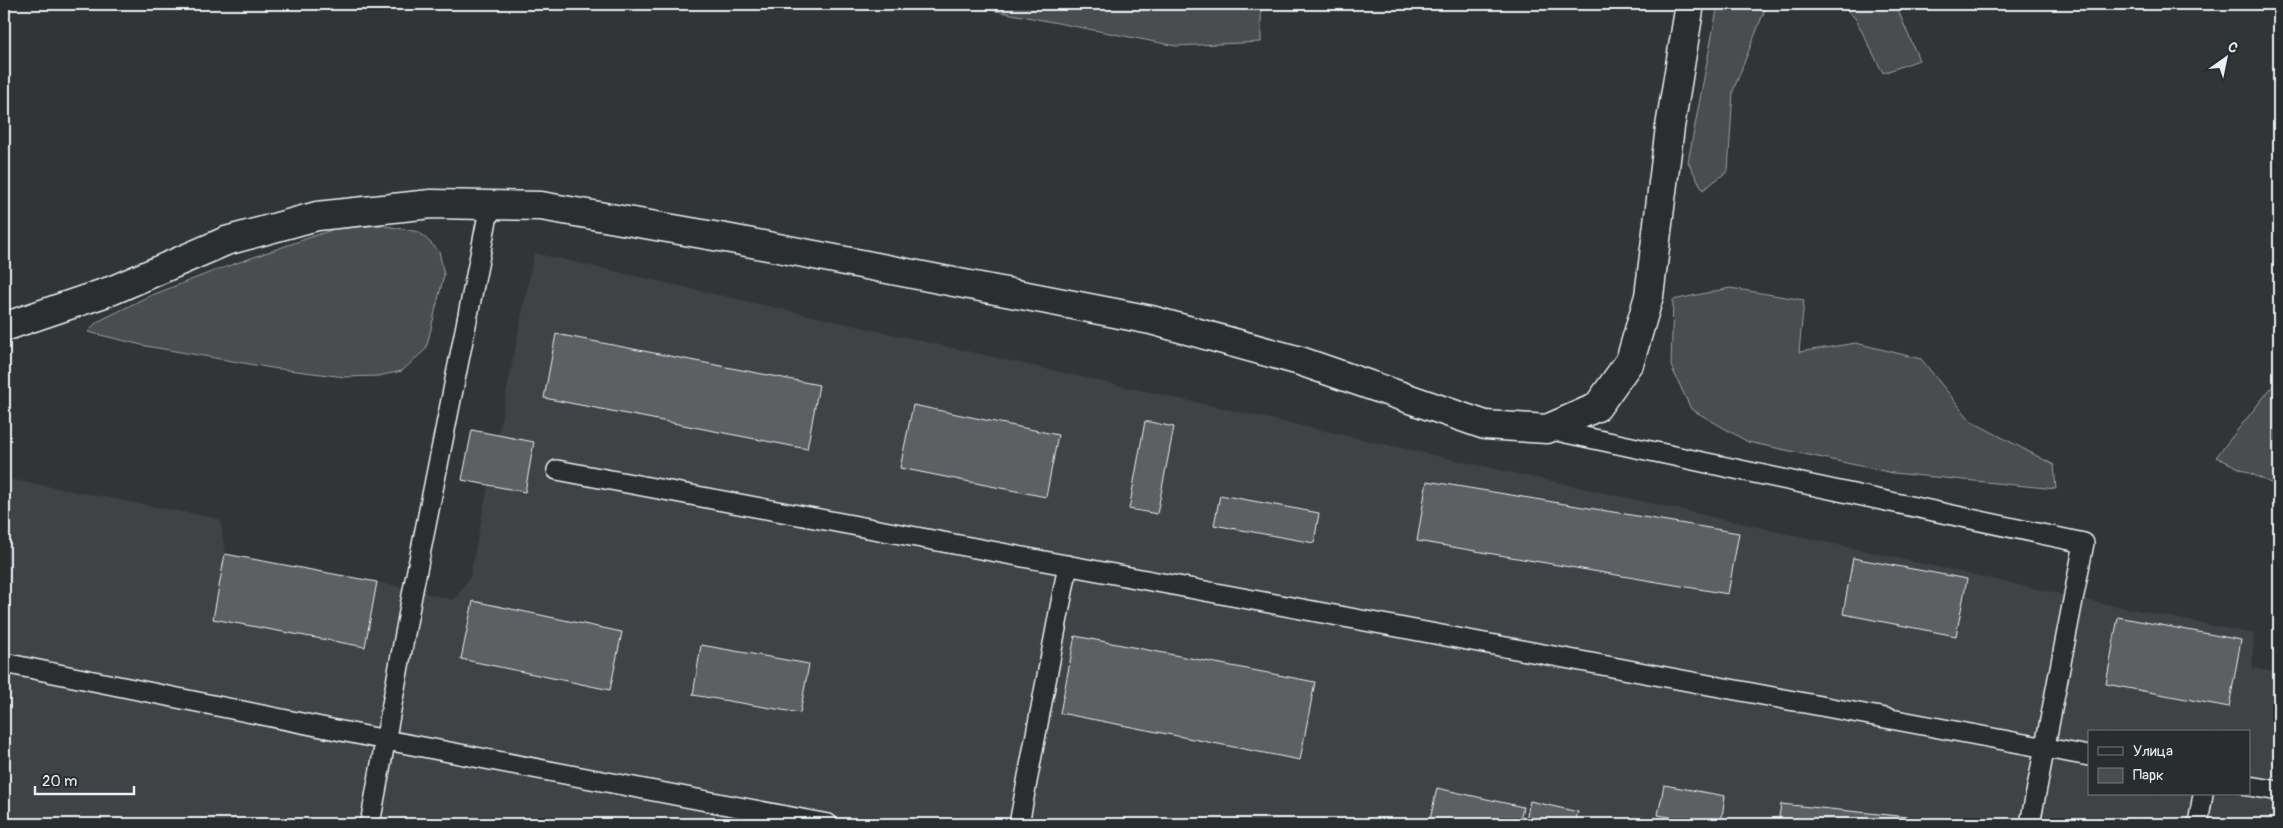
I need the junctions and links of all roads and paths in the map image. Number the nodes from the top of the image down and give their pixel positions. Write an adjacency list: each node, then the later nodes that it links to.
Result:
1 (1690, 4): 4 (street)
2 (490, 205): 3 (street); 4 (street); 8 (lane)
3 (4, 327)
4 (1547, 428): 9 (lane)
5 (557, 470): 6 (lane)
6 (1068, 565): 9 (lane); 16 (lane)
7 (4, 663): 8 (lane)
8 (386, 740): 14 (lane); 15 (lane)
9 (2045, 748): 10 (lane); 17 (lane)
10 (2088, 756)
11 (2250, 786): 12 (lane)
12 (2279, 791)
13 (2203, 796): 18 (lane)
14 (370, 824)
15 (828, 824)
16 (1019, 824)
17 (2030, 824)
18 (2198, 824)

